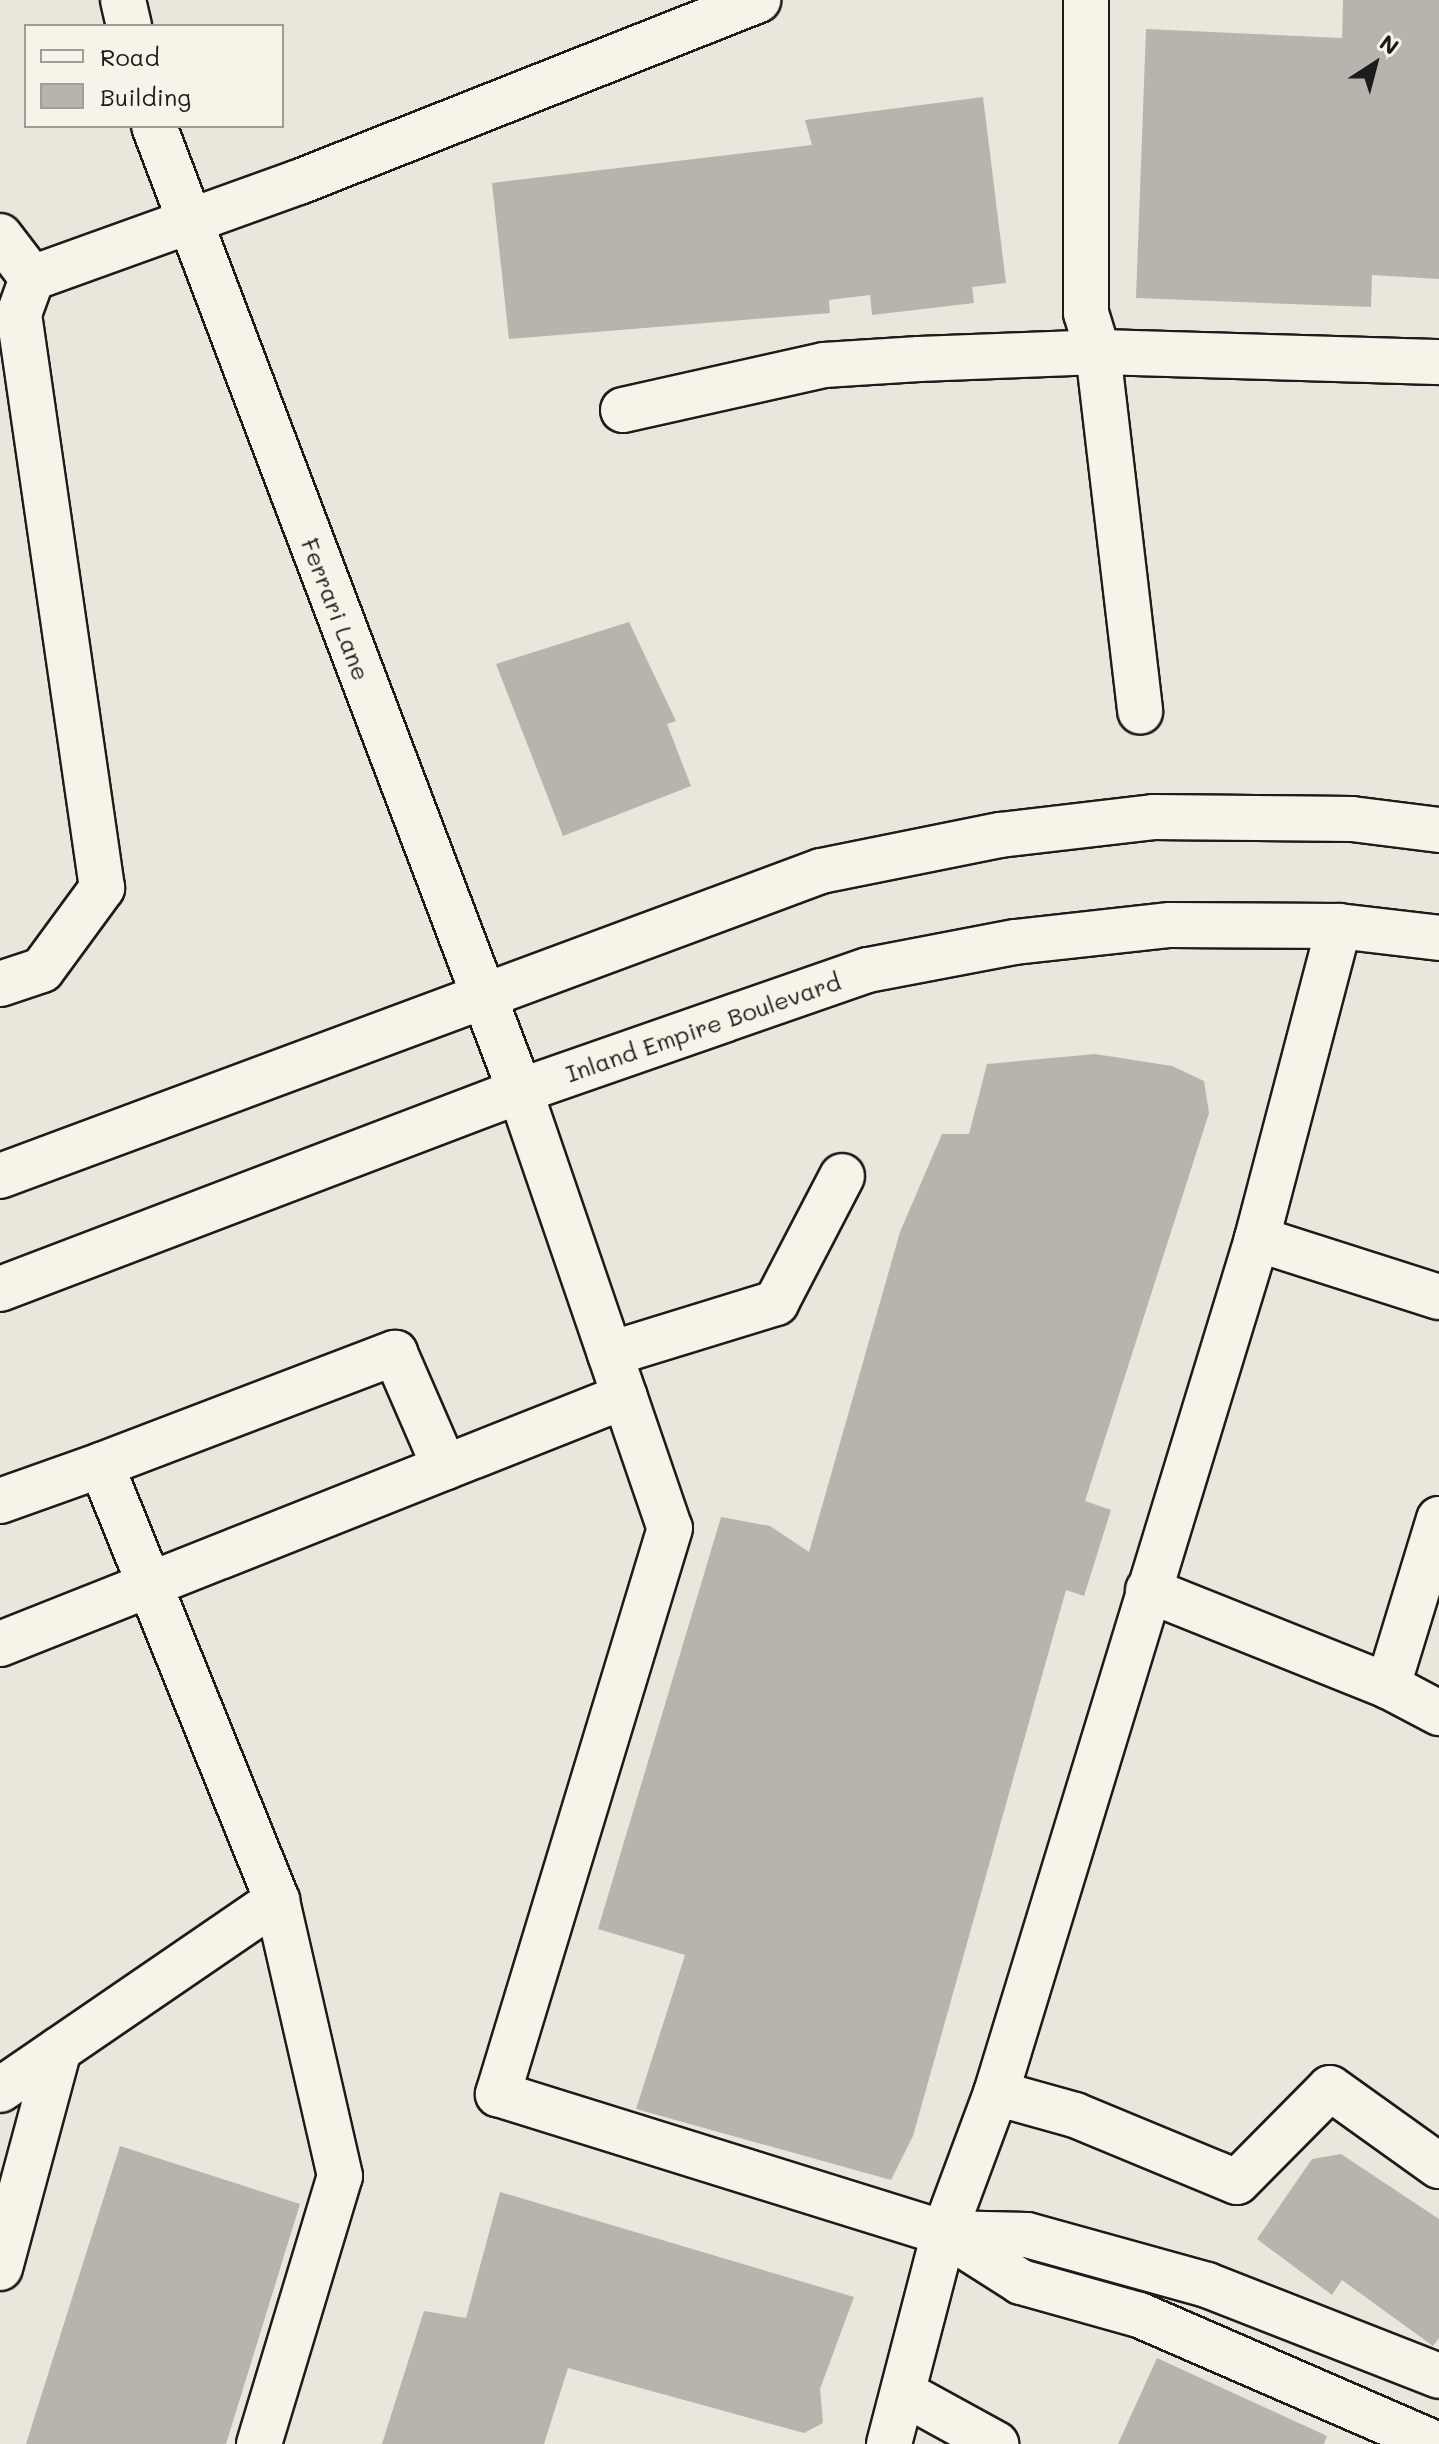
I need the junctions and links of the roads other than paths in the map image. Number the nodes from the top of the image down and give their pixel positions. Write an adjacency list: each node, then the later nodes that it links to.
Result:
1 (123, 0): 4 (main road)
2 (758, 0): 6 (main road)
3 (1086, 0): 9 (main road)
4 (129, 24)
5 (155, 128): 6 (main road, Ferrari Lane)
6 (190, 222): 8 (main road); 17 (main road, Ferrari Lane)
7 (0, 236): 8 (main road)
8 (32, 278): 16 (main road)
9 (1098, 352): 10 (main road); 11 (main road); 12 (main road)
10 (1439, 362)
11 (623, 410)
12 (1140, 712)
13 (1439, 830): 17 (main road)
14 (1339, 926): 15 (main road, Inland Empire Boulevard); 18 (main road, Inland Empire Boulevard); 21 (main road)
15 (1439, 938)
16 (0, 984)
17 (482, 994): 18 (main road, Ferrari Lane); 19 (main road)
18 (520, 1091): 22 (main road, Inland Empire Boulevard); 24 (main road, Ferrari Lane)
19 (0, 1176)
20 (842, 1176): 24 (main road)
21 (1257, 1239): 23 (main road); 31 (main road)
22 (0, 1289)
23 (1439, 1297)
24 (610, 1354): 25 (main road, Ferrari Lane)
25 (625, 1396): 27 (main road); 40 (main road, Ferrari Lane)
26 (101, 1465): 27 (main road); 28 (main road); 30 (main road)
27 (445, 1468): 30 (main road)
28 (0, 1501)
29 (1439, 1519): 33 (main road)
30 (149, 1584): 32 (main road); 35 (main road)
31 (1148, 1590): 33 (main road); 38 (main road)
32 (0, 1644)
33 (1388, 1686): 34 (main road)
34 (1439, 1713)
35 (277, 1900): 36 (main road); 44 (main road)
36 (59, 2050): 37 (main road); 41 (main road)
37 (0, 2090)
38 (996, 2093): 39 (main road); 40 (main road)
39 (1439, 2166)
40 (944, 2233): 42 (main road); 43 (main road); 47 (main road)
41 (0, 2268)
42 (1439, 2376)
43 (907, 2395): 45 (main road); 46 (main road)
44 (259, 2444)
45 (889, 2444)
46 (996, 2444)
47 (1436, 2444)

